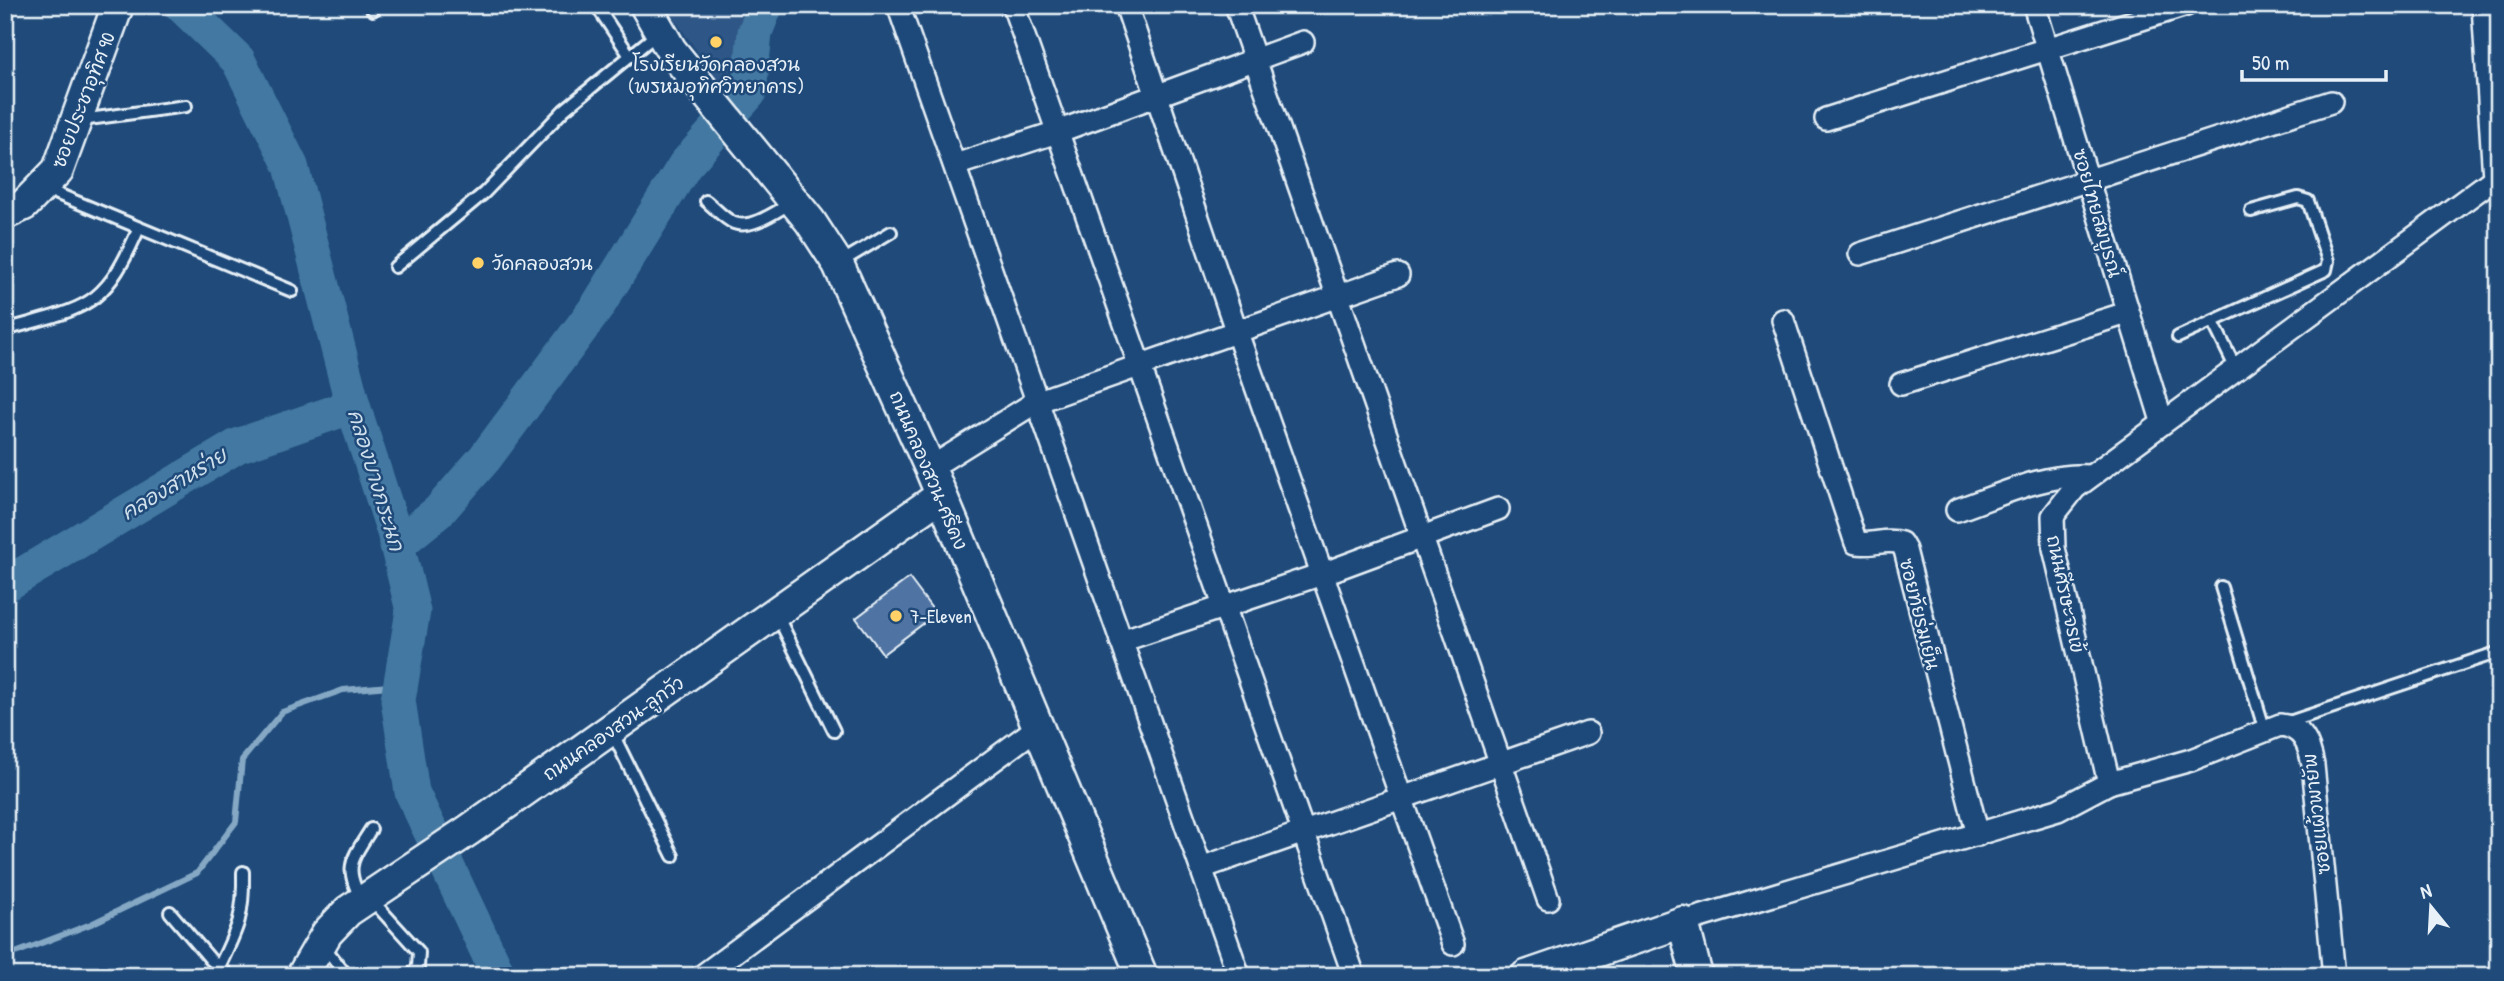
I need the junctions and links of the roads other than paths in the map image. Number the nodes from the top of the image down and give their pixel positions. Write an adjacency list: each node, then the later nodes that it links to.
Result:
1 (118, 5): 20 (street, ซอยประชาอุทิศ 90)
2 (596, 5): 14 (lane)
3 (645, 5): 11 (street, ถนนคลองสวน-ศรีคง)
4 (898, 5): 22 (street)
5 (1013, 5): 21 (street)
6 (1126, 5): 16 (street)
7 (1236, 5): 15 (street)
8 (2034, 5): 13 (street, ซอยไทยสมบูรณ์)
9 (2186, 5): 13 (street)
10 (2483, 5): 23 (street)
11 (660, 32): 14 (lane); 27 (street, ถนนคลองสวน-ศรีคง)
12 (1303, 42): 15 (street)
13 (2048, 49): 19 (street); 24 (street, ซอยไทยสมบูรณ์)
14 (630, 57): 34 (lane)
15 (1255, 60): 16 (street); 37 (street)
16 (1157, 96): 21 (street); 42 (street)
17 (2331, 102): 24 (street)
18 (186, 106): 20 (lane)
19 (1826, 119)
20 (78, 120): 25 (street, ซอยประชาอุทิศ 90)
21 (1057, 131): 22 (street); 44 (street)
22 (955, 165): 47 (street)
23 (2497, 176): 45 (street, ถนนศีรษะจรเข้)
24 (2090, 180): 32 (street); 38 (street, ซอยไทยสมบูรณ์)
25 (43, 188): 29 (street, ซอยประชาอุทิศ 90); 30 (lane)
26 (706, 201): 27 (lane)
27 (794, 201): 33 (street, ถนนคลองสวน-ศรีคง)
28 (2251, 211): 40 (lane)
29 (5, 214)
30 (139, 228): 36 (lane); 41 (lane)
31 (891, 232): 33 (lane)
32 (1860, 254)
33 (838, 264): 50 (street, ถนนคลองสวน-ศรีคง)
34 (395, 267)
35 (1398, 275): 37 (street)
36 (292, 291)
37 (1339, 295): 42 (street); 53 (street)
38 (2127, 313): 46 (street); 48 (street, ซอยไทยสมบูรณ์)
39 (1783, 320): 70 (street, ซอยทัยร่มเย็น)
40 (2213, 322): 43 (lane); 45 (lane)
41 (5, 330)
42 (1236, 330): 44 (street); 54 (street)
43 (2178, 337)
44 (1139, 365): 47 (street); 56 (street)
45 (2236, 369): 48 (street, ถนนศีรษะจรเข้)
46 (1901, 384)
47 (1037, 402): 50 (street); 58 (street)
48 (2162, 421): 49 (street, ถนนศีรษะจรเข้)
49 (2090, 477): 52 (street); 66 (street, ถนนศีรษะจรเข้)
50 (935, 482): 57 (street, ถนนคลองสวน-ลูกวัว); 60 (street, ถนนคลองสวน-ศรีคง)
51 (1498, 509): 53 (street)
52 (1957, 510)
53 (1422, 536): 54 (street); 65 (street)
54 (1322, 574): 56 (street); 67 (street)
55 (2221, 586): 61 (lane)
56 (1225, 608): 58 (street); 69 (street)
57 (776, 612): 62 (street, ถนนคลองสวน-ลูกวัว); 63 (lane)
58 (1121, 642): 72 (street)
59 (2499, 652): 61 (lane)
60 (1038, 727): 85 (street); 86 (street, ถนนคลองสวน-ศรีคง)
61 (2272, 728): 66 (street); 91 (street, ซอยแผ้วพายัพ)
62 (611, 729): 71 (lane); 75 (street, ถนนคลองสวน-ลูกวัว)
63 (834, 731)
64 (1588, 733): 65 (street)
65 (1500, 762): 67 (street); 74 (street)
66 (2109, 783): 70 (street)
67 (1401, 797): 69 (street); 79 (street)
68 (372, 828): 75 (lane)
69 (1304, 833): 72 (street); 88 (street)
70 (1978, 835): 77 (street)
71 (673, 856)
72 (1201, 868): 87 (street)
73 (243, 872): 80 (lane)
74 (1548, 899)
75 (366, 900): 78 (street, ถนนคลองสวน-ลูกวัว); 84 (lane)
76 (170, 912): 80 (lane)
77 (1683, 922): 89 (street); 90 (street)
78 (321, 943): 82 (street, ถนนคลองสวน-ลูกวัว); 83 (lane)
79 (1453, 944)
80 (219, 967): 81 (lane)
81 (230, 976)
82 (302, 976)
83 (347, 976)
84 (410, 976)
85 (702, 976)
86 (1142, 976)
87 (1239, 976)
88 (1354, 976)
89 (1526, 976)
90 (1697, 976)
91 (2334, 976)

